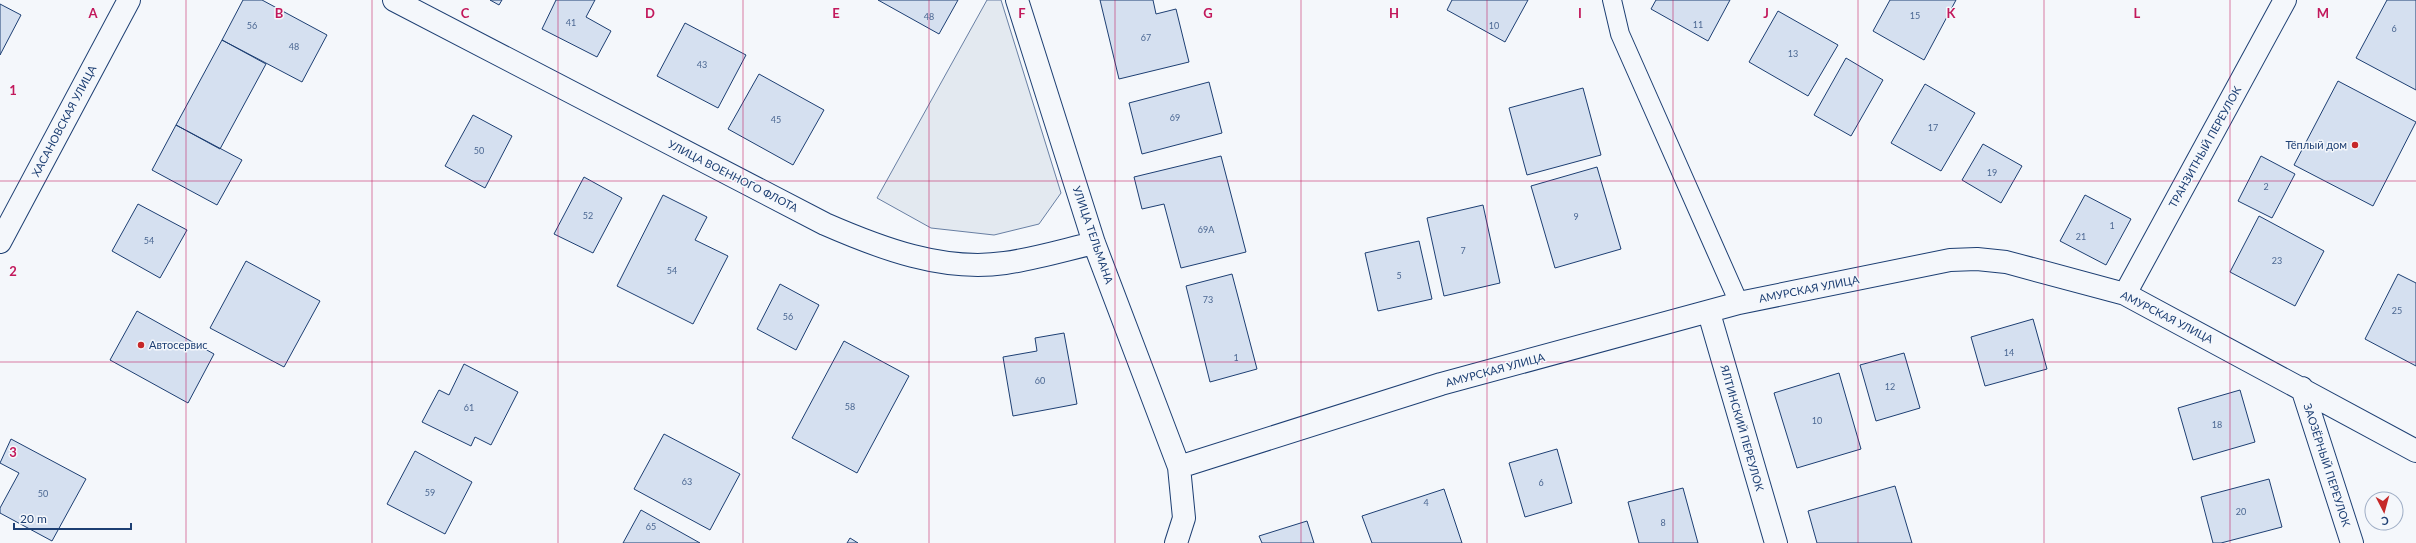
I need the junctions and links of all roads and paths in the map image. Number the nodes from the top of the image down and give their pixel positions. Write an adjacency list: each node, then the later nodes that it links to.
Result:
1 (129, 0): 6 (street, ХАСАНОВСКАЯ УЛИЦА)
2 (394, 0): 7 (street, УЛИЦА ВОЕННОГО ФЛОТА)
3 (1017, 0): 7 (street, УЛИЦА ТЕЛЬМАНА)
4 (1612, 0): 9 (lane)
5 (2285, 0): 8 (street, ТРАНЗИТНЫЙ ПЕРЕУЛОК)
6 (0, 242)
7 (1094, 243): 13 (street, УЛИЦА ТЕЛЬМАНА)
8 (2126, 294): 9 (street, АМУРСКАЯ УЛИЦА); 11 (street, АМУРСКАЯ УЛИЦА)
9 (1739, 303): 10 (street, АМУРСКАЯ УЛИЦА)
10 (1708, 313): 13 (street, АМУРСКАЯ УЛИЦА); 15 (street, ЯЛТИНСКИЙ ПЕРЕУЛОК)
11 (2302, 388): 12 (street, АМУРСКАЯ УЛИЦА); 16 (street, ЗАОЗЁРНЫЙ ПЕРЕУЛОК)
12 (2416, 451)
13 (1179, 467): 14 (street, УЛИЦА ТЕЛЬМАНА)
14 (1176, 543)
15 (1776, 543)
16 (2352, 543)

